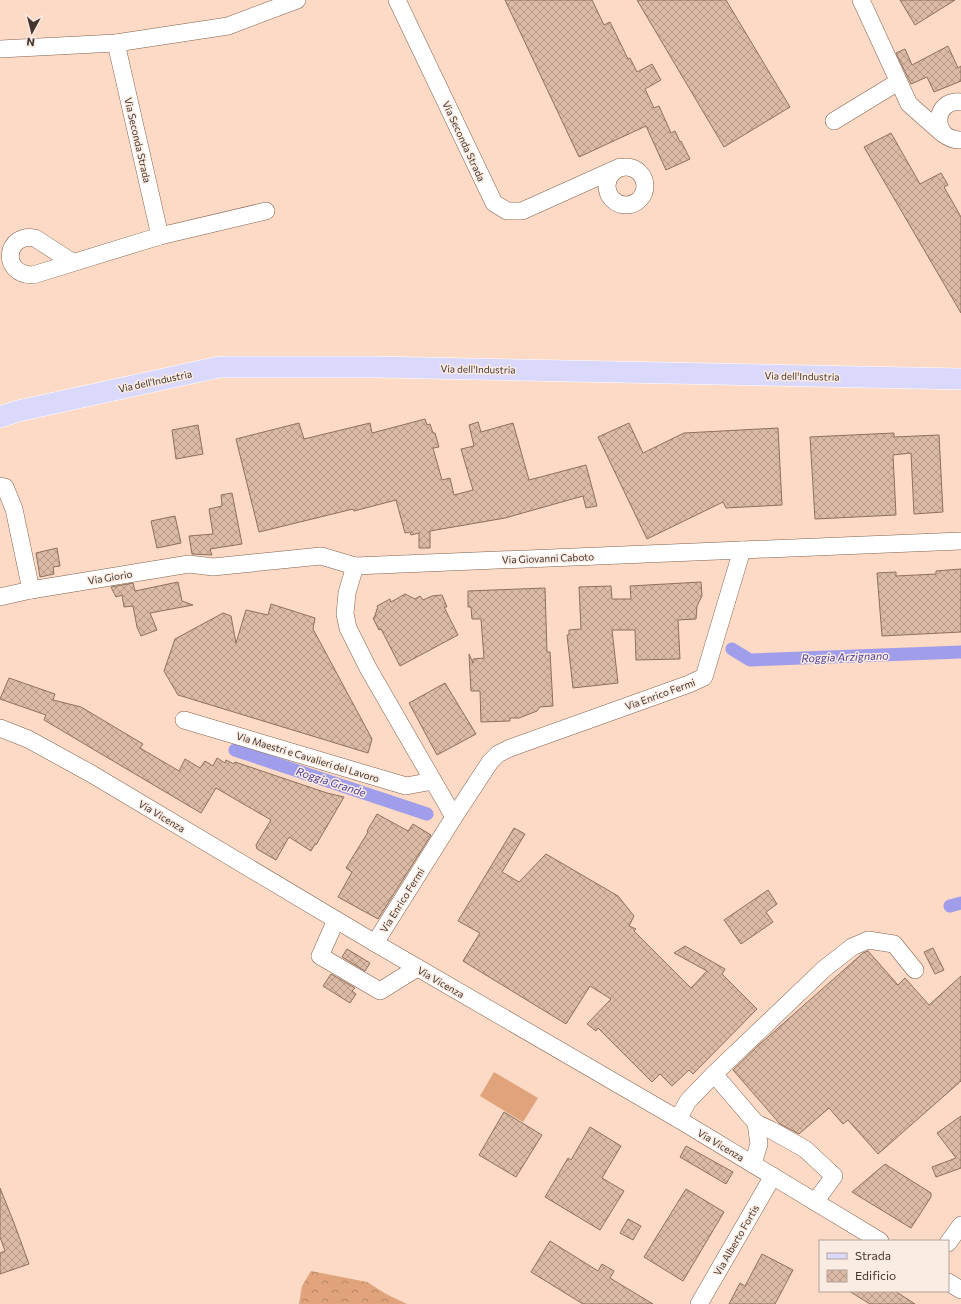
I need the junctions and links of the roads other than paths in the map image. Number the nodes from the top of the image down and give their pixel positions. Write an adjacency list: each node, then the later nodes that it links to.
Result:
1 (297, 0): 4 (street)
2 (397, 0): 13 (street, Via Seconda Strada)
3 (862, 0): 6 (street)
4 (116, 43): 5 (street); 16 (street, Via Seconda Strada)
5 (0, 49)
6 (898, 82): 8 (street); 9 (street)
7 (956, 102): 8 (street); 10 (street)
8 (909, 104): 10 (street)
9 (834, 120)
10 (944, 134): 11 (street)
11 (961, 140)
12 (620, 168): 13 (street, Via Seconda Strada); 14 (street); 14 (street)
13 (574, 188): 14 (street)
14 (617, 203)
15 (266, 211): 16 (street)
16 (160, 236): 17 (street)
17 (72, 262)
18 (961, 380): 19 (main road, Via dell'Industria)
19 (0, 417)
20 (0, 486): 25 (street)
21 (961, 542): 22 (street)
22 (742, 550): 24 (street, Via Giovanni Caboto); 30 (street, Via Enrico Fermi)
23 (189, 564): 24 (street, Via Giovanni Caboto); 25 (street, Via Giorio)
24 (355, 566): 29 (street)
25 (31, 590): 26 (street, Via Giorio)
26 (0, 597)
27 (184, 720): 29 (street, Via Maestri e Cavalieri del Lavoro)
28 (0, 728): 31 (street, Via Vicenza)
29 (433, 781): 30 (street)
30 (454, 817): 32 (street, Via Enrico Fermi)
31 (336, 920): 32 (street, Via Vicenza); 33 (street)
32 (376, 944): 33 (street, Via Vicenza)
33 (417, 968): 36 (street, Via Vicenza)
34 (915, 970): 35 (street)
35 (714, 1074): 36 (street); 37 (street)
36 (678, 1119): 38 (street, Via Vicenza)
37 (756, 1123): 38 (street); 40 (street)
38 (753, 1164): 39 (street, Via Vicenza)
39 (773, 1176): 40 (street, Via Vicenza); 46 (street, Via Alberto Fortis)
40 (815, 1202): 42 (street, Via Vicenza)
41 (961, 1225): 43 (street)
42 (878, 1240)
43 (949, 1243)
44 (949, 1283): 45 (street)
45 (961, 1290)
46 (699, 1304)

